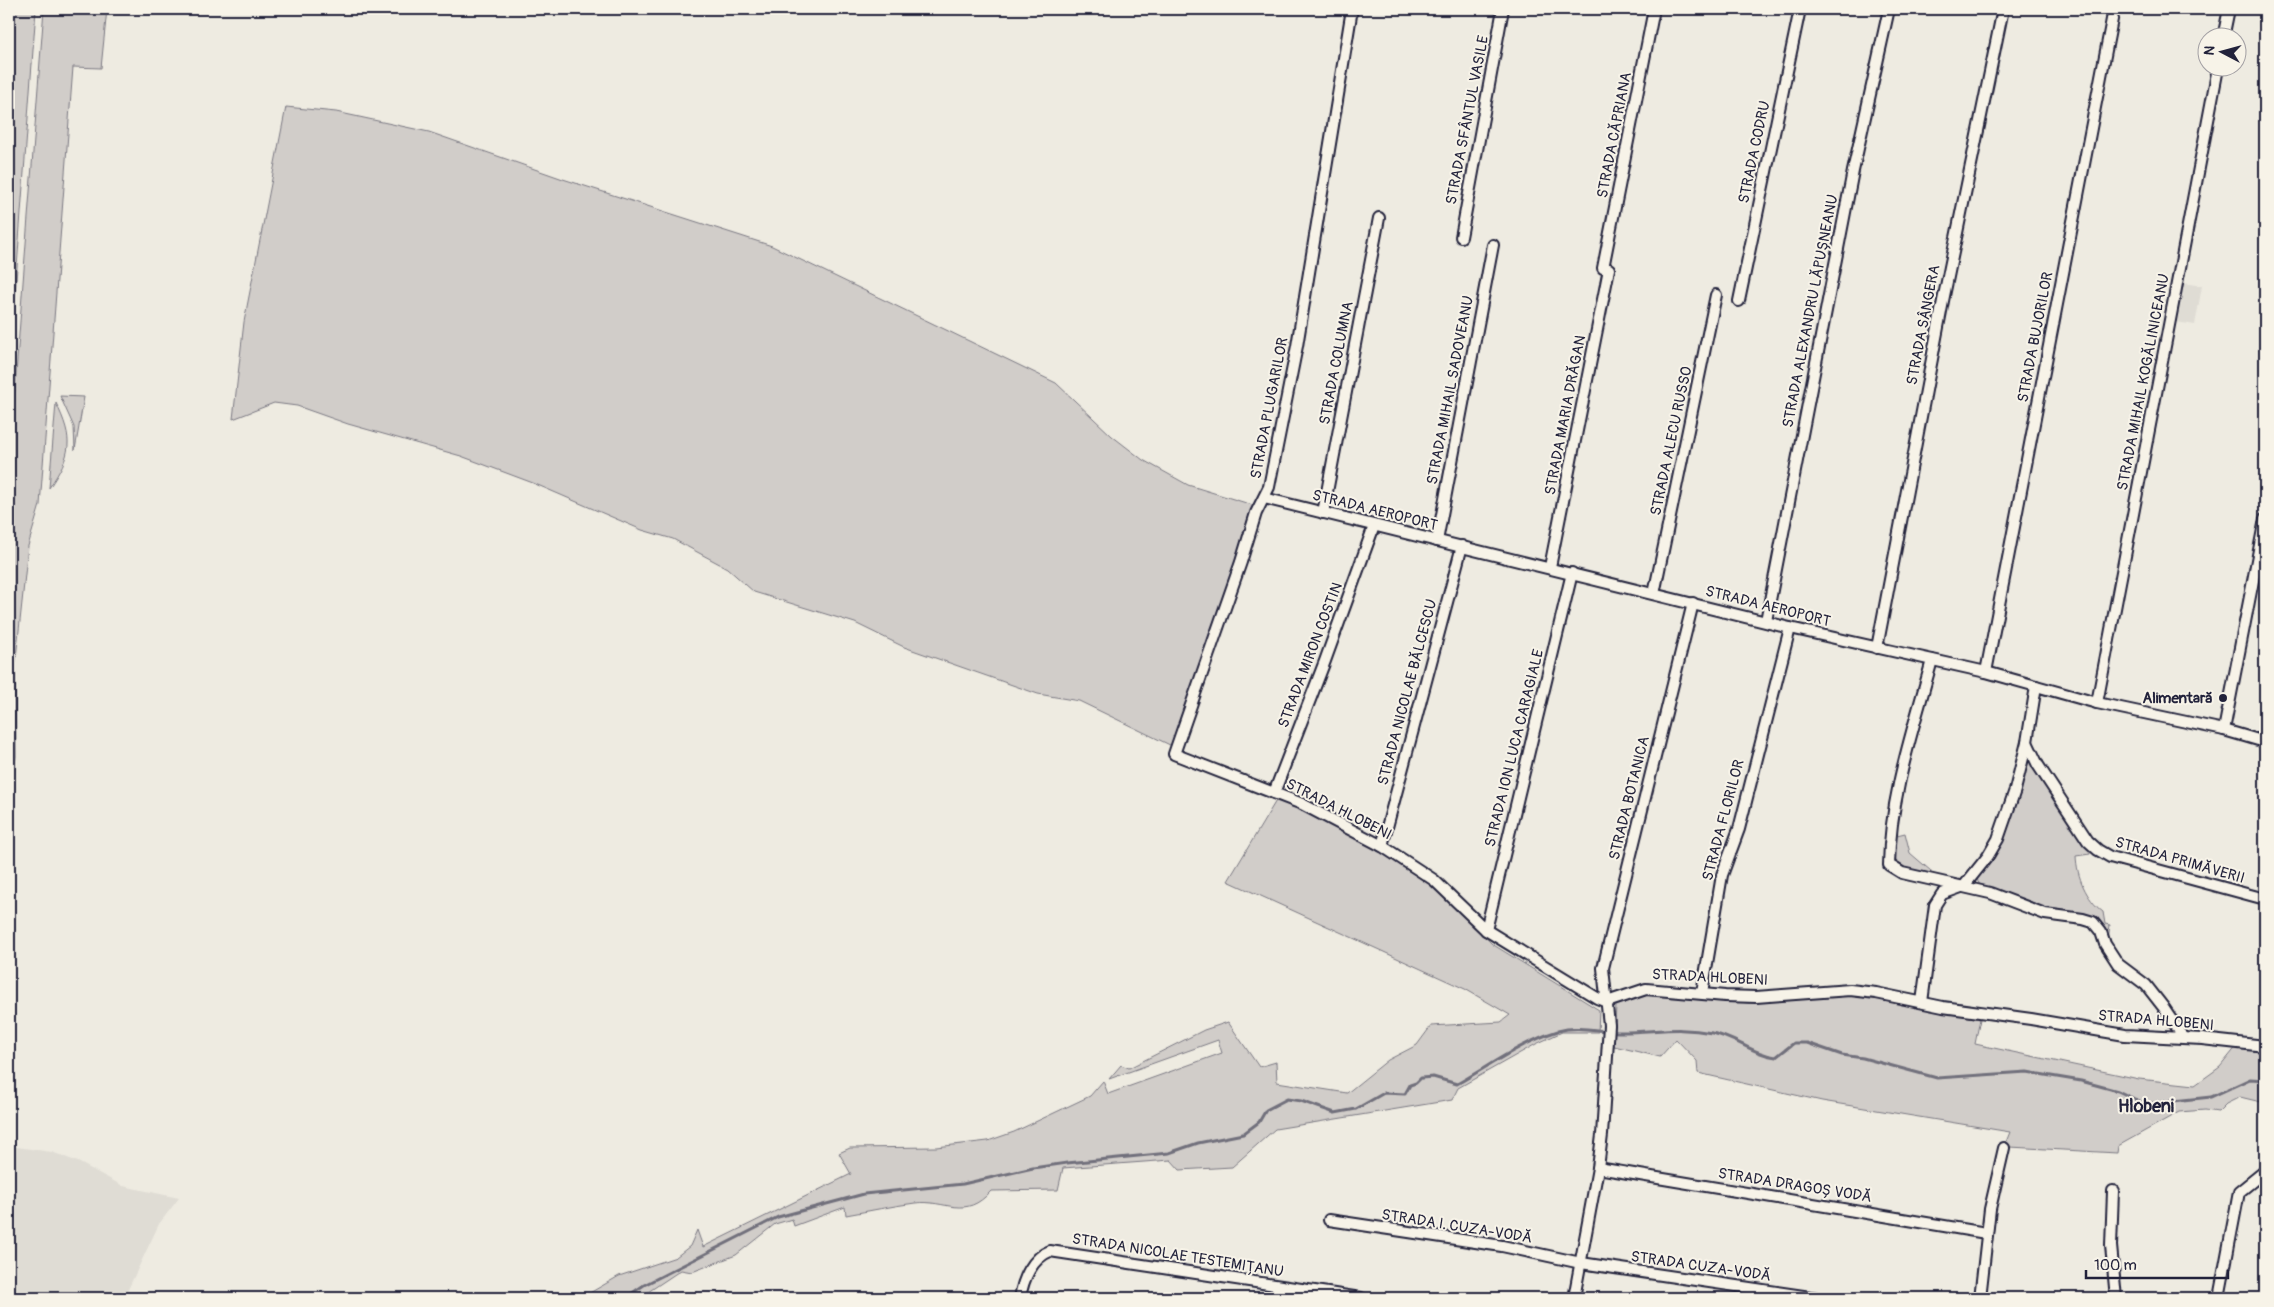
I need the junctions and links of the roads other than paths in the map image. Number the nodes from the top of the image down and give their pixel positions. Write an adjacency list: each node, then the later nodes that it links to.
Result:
1 (1352, 9): 17 (street, STRADA PLUGARILOR)
2 (1503, 9): 12 (street, STRADA SFÂNTUL VASILE)
3 (1654, 9): 14 (street, STRADA CĂPRIANA)
4 (1800, 9): 16 (street, STRADA CODRU)
5 (1889, 9): 27 (street, STRADA ALEXANDRU LĂPUȘNEANU)
6 (2003, 9): 29 (street, STRADA SÂNGERA)
7 (2114, 9): 31 (street, STRADA BUJORILOR)
8 (2229, 9): 9 (street)
9 (2225, 28)
10 (2216, 78): 33 (street, STRADA MIHAIL KOGĂLINICEANU)
11 (1380, 218): 18 (street, STRADA COLUMNA)
12 (1460, 236)
13 (1493, 245): 21 (street, STRADA MIHAIL SADOVEANU)
14 (1606, 268): 23 (street, STRADA MARIA DRĂGAN)
15 (1716, 295): 25 (street, STRADA ALECU RUSSO)
16 (1739, 301)
17 (1264, 498): 18 (street, STRADA AEROPORT); 37 (street, STRADA PLUGARILOR)
18 (1323, 513): 20 (street, STRADA AEROPORT)
19 (2265, 519): 34 (street)
20 (1374, 526): 21 (street, STRADA AEROPORT); 37 (street, STRADA MIRON COSTIN)
21 (1437, 541): 22 (street, STRADA AEROPORT)
22 (1462, 546): 23 (street, STRADA AEROPORT); 38 (street, STRADA NICOLAE BĂLCESCU)
23 (1550, 567): 24 (street, STRADA AEROPORT)
24 (1572, 573): 25 (street, STRADA AEROPORT); 41 (street, STRADA ION LUCA CARAGIALE)
25 (1654, 594): 26 (street, STRADA AEROPORT)
26 (1693, 603): 27 (street, STRADA AEROPORT); 43 (street, STRADA BOTANICA)
27 (1766, 621): 28 (street, STRADA AEROPORT)
28 (1790, 628): 29 (street, STRADA AEROPORT); 42 (street, STRADA FLORILOR)
29 (1876, 648): 30 (street, STRADA AEROPORT)
30 (1932, 660): 31 (street, STRADA AEROPORT); 39 (street)
31 (1986, 672): 32 (street, STRADA AEROPORT)
32 (2036, 686): 33 (street, STRADA AEROPORT); 35 (street)
33 (2097, 702): 34 (street, STRADA AEROPORT)
34 (2224, 730): 36 (street, STRADA AEROPORT)
35 (2027, 742): 39 (street); 40 (street, STRADA PRIMĂVERII)
36 (2265, 742)
37 (1274, 793): 38 (street, STRADA HLOBENI)
38 (1382, 846): 41 (street, STRADA HLOBENI)
39 (1964, 886): 44 (street); 45 (street)
40 (2265, 899)
41 (1486, 930): 43 (street, STRADA HLOBENI)
42 (1702, 993): 43 (street, STRADA HLOBENI); 44 (street, STRADA HLOBENI)
43 (1607, 1002): 48 (street, STRADA BOTANICA)
44 (1922, 1002): 45 (street, STRADA HLOBENI)
45 (2184, 1038): 46 (street, STRADA HLOBENI)
46 (2264, 1046)
47 (2004, 1148): 52 (street)
48 (1598, 1168): 52 (street, STRADA DRAGOȘ VODĂ); 53 (street, STRADA BOTANICA)
49 (2265, 1172): 60 (street)
50 (2113, 1191): 59 (street)
51 (1329, 1220): 53 (street, STRADA I. CUZA-VODĂ)
52 (1986, 1233): 58 (street)
53 (1581, 1263): 56 (street, STRADA BOTANICA); 57 (street, STRADA CUZA-VODĂ)
54 (1020, 1298): 55 (street, STRADA NICOLAE TESTEMIȚANU)
55 (1361, 1298)
56 (1574, 1298)
57 (1817, 1298)
58 (1980, 1298)
59 (2116, 1298)
60 (2219, 1298)

